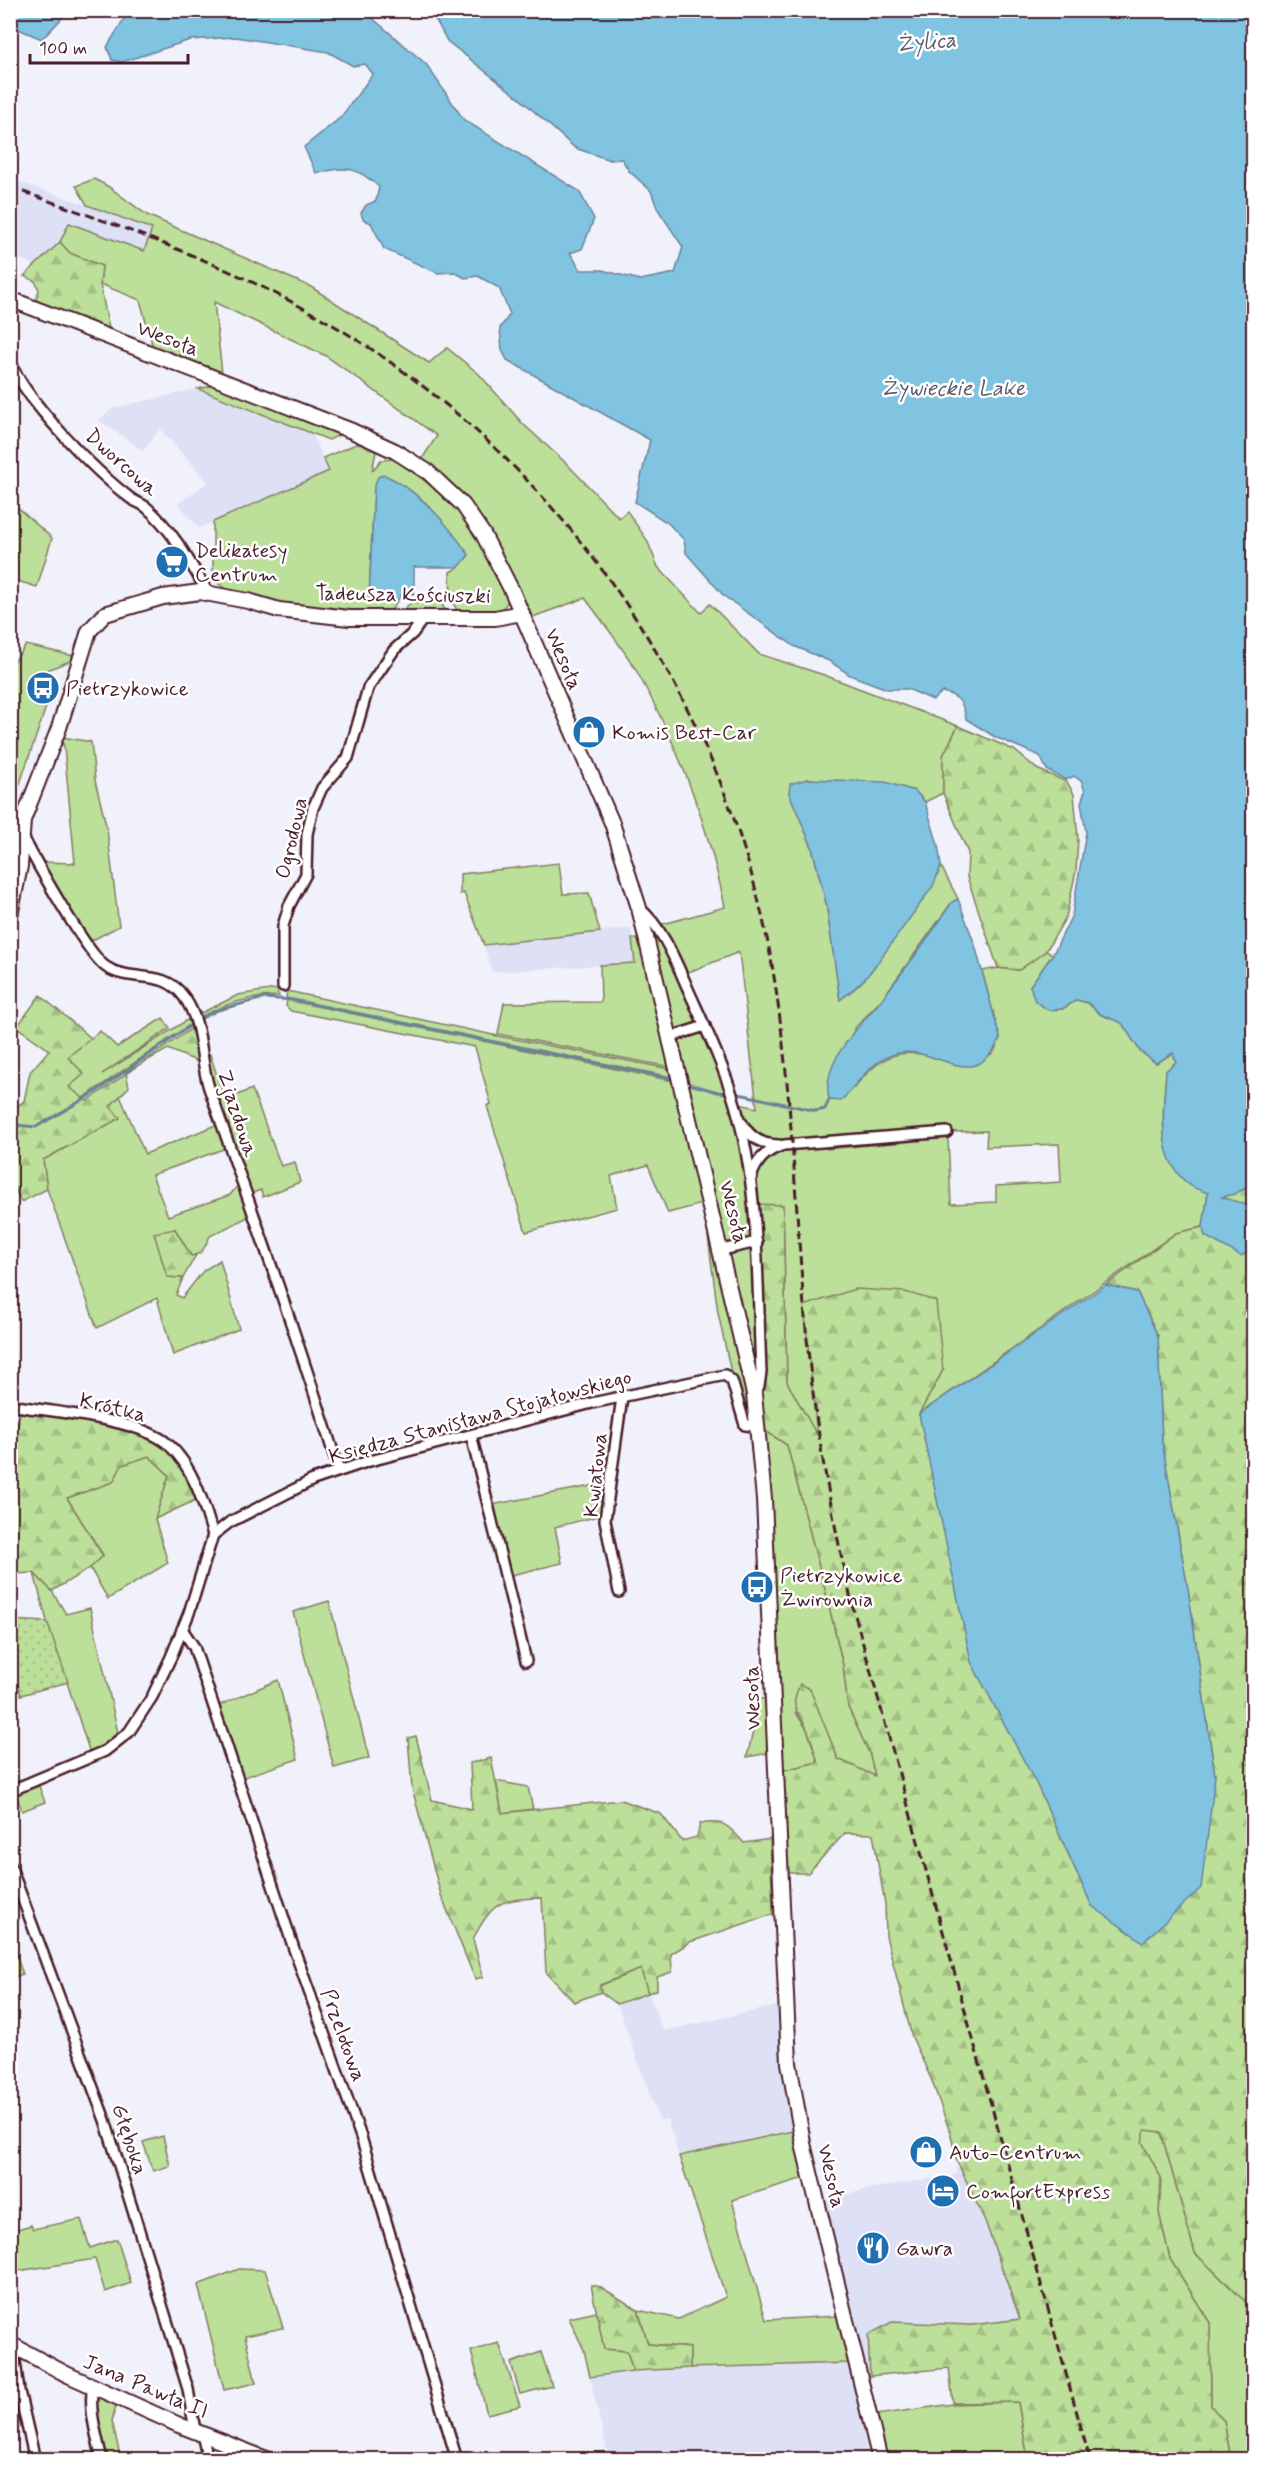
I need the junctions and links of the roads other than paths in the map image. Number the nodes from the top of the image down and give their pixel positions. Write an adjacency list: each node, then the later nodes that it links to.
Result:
1 (10, 299): 4 (main road, Wesoła)
2 (10, 360): 3 (street, Dworcowa)
3 (208, 593): 5 (main road, Tadeusza Kościuszki); 6 (main road, Tadeusza Kościuszki)
4 (522, 613): 5 (main road, Tadeusza Kościuszki); 8 (main road, Wesoła)
5 (423, 619): 10 (street, Ogrodowa)
6 (17, 818): 7 (main road, Tadeusza Kościuszki)
7 (22, 836): 9 (main road, Tadeusza Kościuszki); 24 (street, Zjazdowa)
8 (639, 908): 11 (street); 12 (main road, Wesoła)
9 (10, 916)
10 (283, 986)
11 (705, 1026): 12 (street); 13 (street)
12 (670, 1037): 18 (main road, Wesoła)
13 (737, 1115): 15 (street); 16 (street)
14 (948, 1132): 15 (street)
15 (784, 1145): 16 (street)
16 (750, 1184): 17 (street)
17 (757, 1242): 18 (street); 19 (street)
18 (722, 1250): 19 (main road, Wesoła)
19 (754, 1394): 22 (main road, Wesoła)
20 (622, 1397): 22 (street, Księdza Stanisława Stojałowskiego); 23 (street, Księdza Stanisława Stojałowskiego); 26 (street, Kwiatowa)
21 (16, 1406): 25 (street, Krótka)
22 (758, 1426): 39 (main road, Wesoła)
23 (471, 1435): 24 (street, Księdza Stanisława Stojałowskiego); 28 (street)
24 (339, 1471): 25 (street, Księdza Stanisława Stojałowskiego)
25 (213, 1535): 27 (street)
26 (619, 1592)
27 (182, 1629): 29 (street); 38 (street, Przelotowa)
28 (526, 1661)
29 (10, 1791)
30 (10, 1865): 33 (street, Głęboka)
31 (12, 2345): 32 (main road, Jana Pawła II); 34 (street)
32 (93, 2386): 33 (main road, Jana Pawła II); 35 (street)
33 (198, 2432): 36 (street, Głęboka); 37 (main road, Jana Pawła II)
34 (35, 2460)
35 (102, 2460)
36 (207, 2460)
37 (269, 2460)
38 (457, 2460)
39 (880, 2460)

